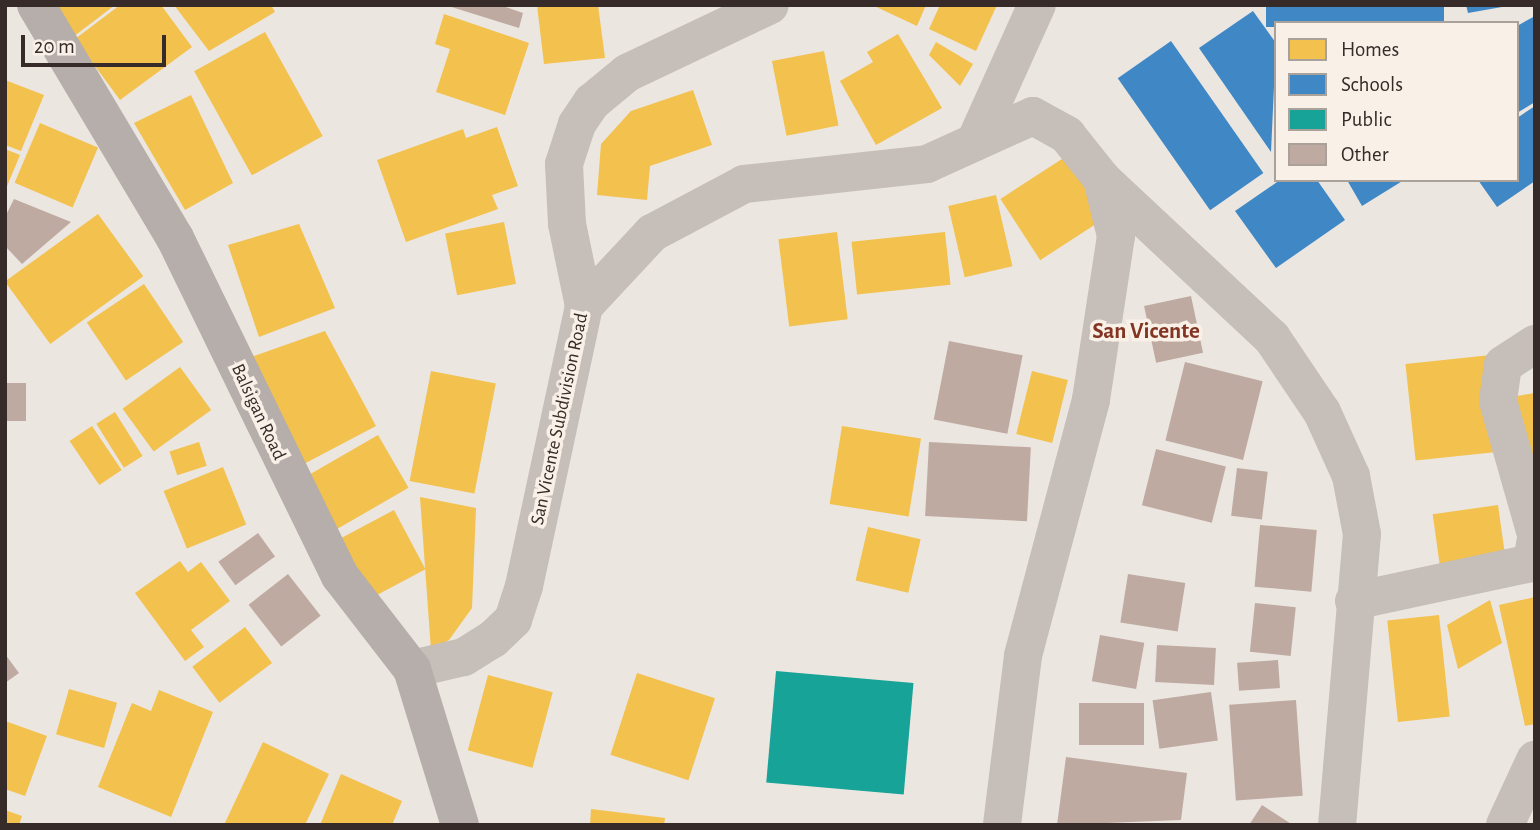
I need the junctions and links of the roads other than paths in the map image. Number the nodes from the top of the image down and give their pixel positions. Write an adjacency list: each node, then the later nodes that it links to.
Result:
1 (36, 5): 11 (street, Balsigan Road)
2 (770, 5): 6 (street, San Vicente Subdivision Road)
3 (1037, 5): 4 (street)
4 (975, 142): 5 (street); 6 (street)
5 (1102, 179): 10 (street); 14 (street)
6 (584, 306): 11 (street, San Vicente Subdivision Road)
7 (1535, 344): 8 (street)
8 (1535, 531)
9 (1535, 544): 10 (street)
10 (1354, 601): 15 (street)
11 (412, 669): 13 (street, Balsigan Road)
12 (1535, 760): 16 (street)
13 (460, 825)
14 (1002, 825)
15 (1337, 825)
16 (1505, 825)

